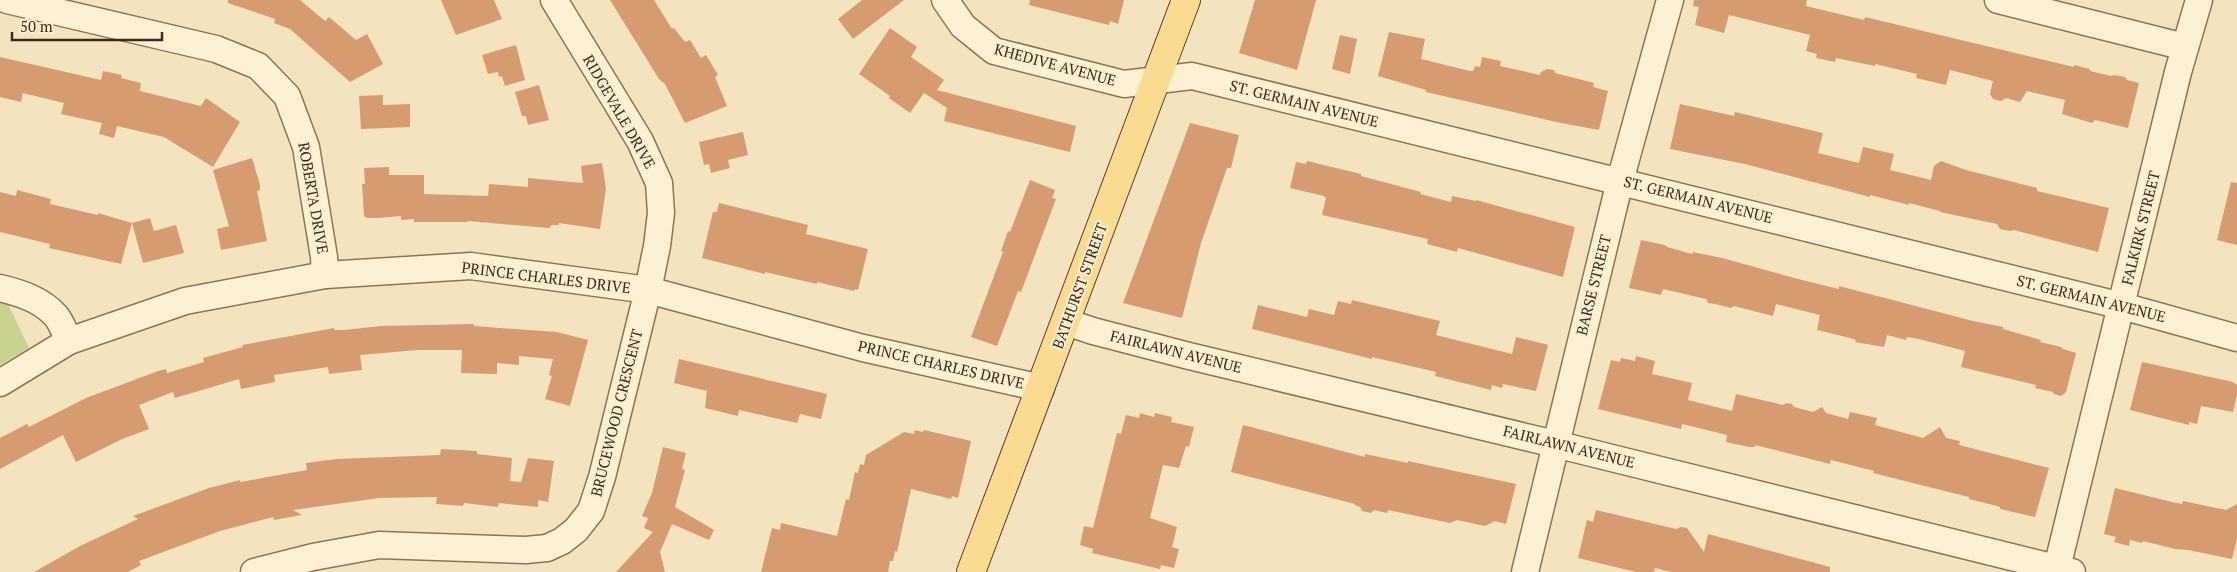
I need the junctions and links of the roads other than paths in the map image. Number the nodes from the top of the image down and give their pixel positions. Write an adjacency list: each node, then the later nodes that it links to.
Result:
1 (7, 0): 11 (street, ROBERTA DRIVE)
2 (554, 0): 13 (street, RIDGEVALE DRIVE)
3 (945, 0): 9 (street, KHEDIVE AVENUE)
4 (1186, 0): 9 (main road, BATHURST STREET)
5 (1670, 0): 10 (street, BARSE STREET)
6 (1998, 0): 8 (street)
7 (2199, 0): 8 (street, FALKIRK STREET)
8 (2185, 47): 14 (street, FALKIRK STREET)
9 (1156, 80): 10 (street, ST. GERMAIN AVENUE); 15 (main road, BATHURST STREET)
10 (1620, 181): 14 (street, ST. GERMAIN AVENUE); 20 (street, BARSE STREET)
11 (325, 275): 13 (street, PRINCE CHARLES DRIVE); 17 (street, PRINCE CHARLES DRIVE)
12 (0, 288): 17 (street)
13 (648, 290): 19 (street, PRINCE CHARLES DRIVE); 22 (street, BRUCEWOOD CRESCENT)
14 (2122, 306): 16 (street, ST. GERMAIN AVENUE); 21 (street, FALKIRK STREET)
15 (1066, 322): 19 (main road, BATHURST STREET); 20 (street, FAIRLAWN AVENUE)
16 (2237, 338)
17 (69, 341): 18 (street, PRINCE CHARLES DRIVE)
18 (0, 383)
19 (1041, 388): 23 (main road, BATHURST STREET)
20 (1555, 444): 21 (street, FAIRLAWN AVENUE); 24 (street, BARSE STREET)
21 (2062, 571)
22 (254, 572)
23 (971, 572)
24 (1525, 572)

